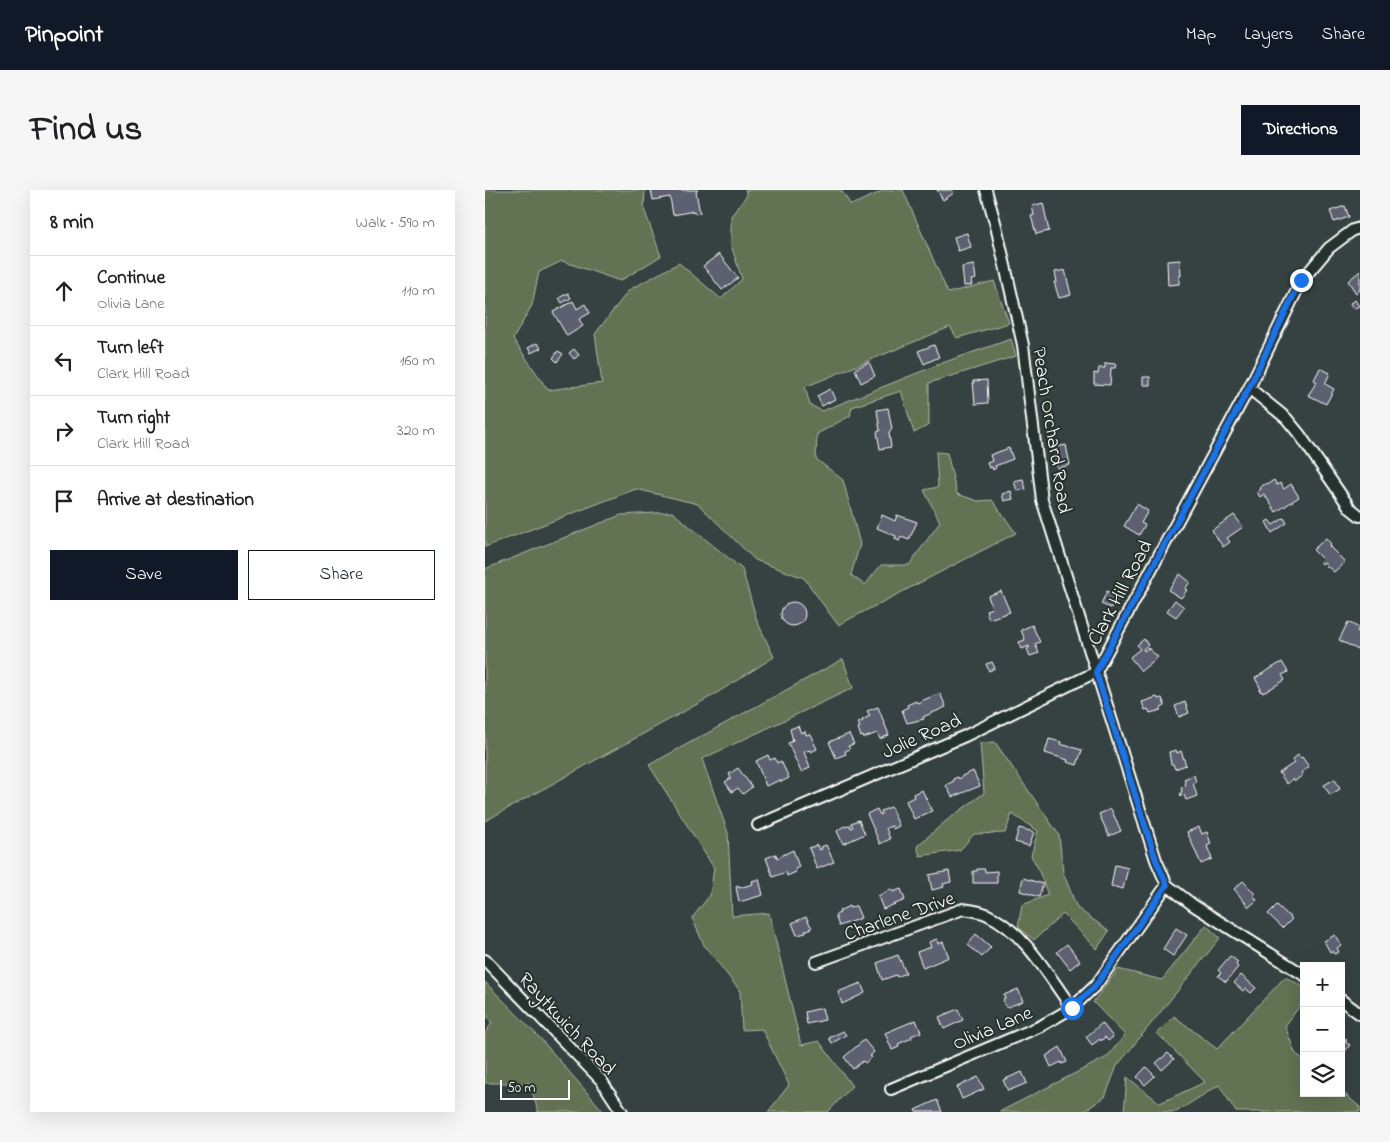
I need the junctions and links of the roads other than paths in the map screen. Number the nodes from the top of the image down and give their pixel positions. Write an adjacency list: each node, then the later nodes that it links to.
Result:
1 (986, 190): 5 (street, Peach Orchard Road)
2 (1360, 228): 3 (street, Clark Hill Road)
3 (1249, 388): 4 (street); 5 (street, Clark Hill Road)
4 (1360, 516)
5 (1096, 672): 6 (street, Jolie Road); 7 (street, Clark Hill Road)
6 (758, 825)
7 (1167, 885): 10 (street); 12 (street, Olivia Lane)
8 (485, 960): 15 (street, Raytkwich Road)
9 (816, 962): 12 (street, Charlene Drive)
10 (1300, 972)
11 (1345, 1003): 13 (street)
12 (1072, 1008): 14 (street, Olivia Lane)
13 (1360, 1014)
14 (891, 1089)
15 (623, 1112)

